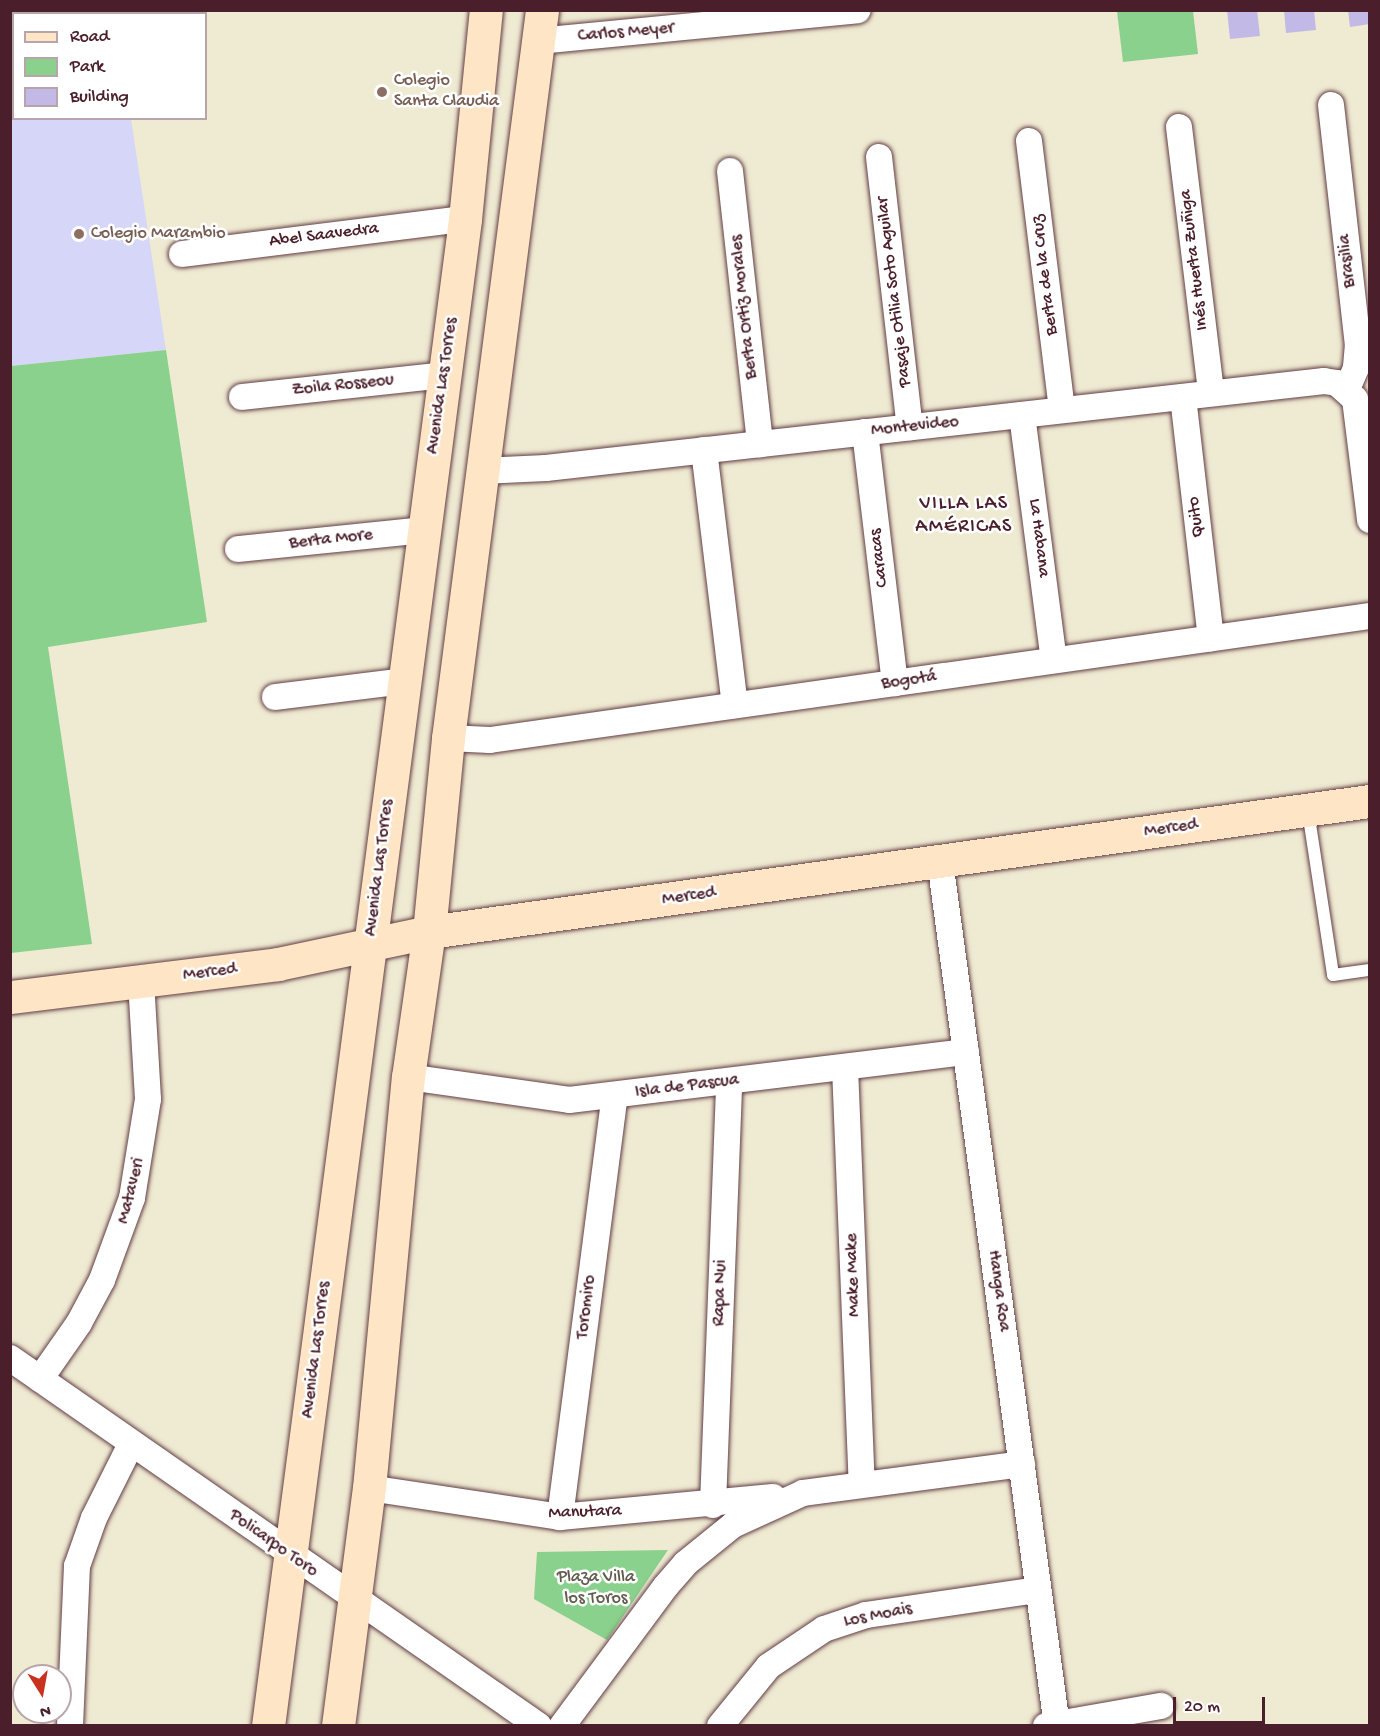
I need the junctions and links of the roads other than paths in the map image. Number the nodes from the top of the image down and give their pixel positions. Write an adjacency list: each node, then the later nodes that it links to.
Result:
1 (486, 10): 9 (main road, Avenida Las Torres)
2 (858, 10): 3 (street, Carlos Meyer)
3 (540, 26): 22 (main road)
4 (1331, 105): 12 (street, Brasilia)
5 (1179, 127): 13 (street, Inés Huerta Zuñiga)
6 (1029, 141): 16 (street, Berta de la Cruz)
7 (879, 157): 18 (street, Pasaje Otilia Soto Aguilar)
8 (730, 171): 20 (street, Berta Ortiz Morales)
9 (465, 219): 10 (street, Abel Saavedra); 11 (main road, Avenida Las Torres)
10 (182, 254)
11 (445, 375): 14 (street, Zoila Rosseou); 24 (main road, Avenida Las Torres)
12 (1347, 389): 13 (street, Montevideo); 23 (street)
13 (1211, 393): 15 (street, Montevideo)
14 (242, 397)
15 (1183, 397): 16 (street, Montevideo); 27 (street, Quito)
16 (1062, 410): 17 (street, Montevideo)
17 (1022, 415): 18 (street, Montevideo); 28 (street, La Habana)
18 (910, 427): 19 (street, Montevideo)
19 (865, 432): 20 (street, Montevideo); 30 (street, Caracas)
20 (760, 444): 21 (street, Montevideo)
21 (704, 450): 22 (street, Montevideo); 32 (street)
22 (481, 471): 33 (main road)
23 (1370, 520)
24 (424, 530): 25 (street, Berta More); 29 (main road, Avenida Las Torres)
25 (238, 549)
26 (1370, 616): 27 (street, Bogotá)
27 (1211, 638): 28 (street, Bogotá)
28 (1054, 660): 30 (street, Bogotá)
29 (405, 681): 31 (street); 38 (main road, Avenida Las Torres)
30 (895, 683): 32 (street, Bogotá)
31 (275, 697)
32 (735, 705): 33 (street, Bogotá)
33 (448, 738): 37 (main road)
34 (1370, 801): 35 (main road, Merced)
35 (1308, 810): 36 (main road, Merced); 39 (lane)
36 (940, 861): 37 (main road, Merced); 42 (street, Hanga Roa)
37 (429, 932): 38 (main road, Merced); 44 (main road)
38 (370, 945): 40 (main road, Merced); 56 (main road, Avenida Las Torres)
39 (1370, 970)
40 (141, 981): 41 (main road, Merced); 48 (street, Mataveri)
41 (10, 997)
42 (966, 1052): 43 (street, Isla de Pascua); 50 (street, Hanga Roa)
43 (845, 1067): 45 (street, Isla de Pascua); 51 (street, Make Make)
44 (408, 1077): 46 (street, Isla de Pascua); 52 (main road)
45 (729, 1082): 46 (street, Isla de Pascua); 54 (street, Rapa Nui)
46 (615, 1096): 55 (street, Toromiro)
47 (10, 1358): 48 (street, Policarpo Toro)
48 (40, 1379): 49 (street, Policarpo Toro)
49 (131, 1444): 56 (street, Policarpo Toro); 61 (street)
50 (1022, 1464): 51 (street, Manutara); 57 (street, Hanga Roa)
51 (862, 1484): 53 (street, Manutara)
52 (369, 1488): 55 (street, Manutara); 58 (main road)
53 (803, 1494): 54 (street, Manutara); 65 (street, Manutara)
54 (713, 1505): 55 (street, Manutara)
55 (560, 1517)
56 (290, 1556): 58 (street, Policarpo Toro); 62 (main road, Avenida Las Torres)
57 (1038, 1590): 60 (street, Hanga Roa); 66 (street, Los Moais)
58 (354, 1600): 63 (main road); 64 (street, Policarpo Toro)
59 (1161, 1706): 60 (street)
60 (1053, 1724)
61 (70, 1725)
62 (268, 1725)
63 (338, 1725)
64 (538, 1725)
65 (562, 1725)
66 (720, 1725)

